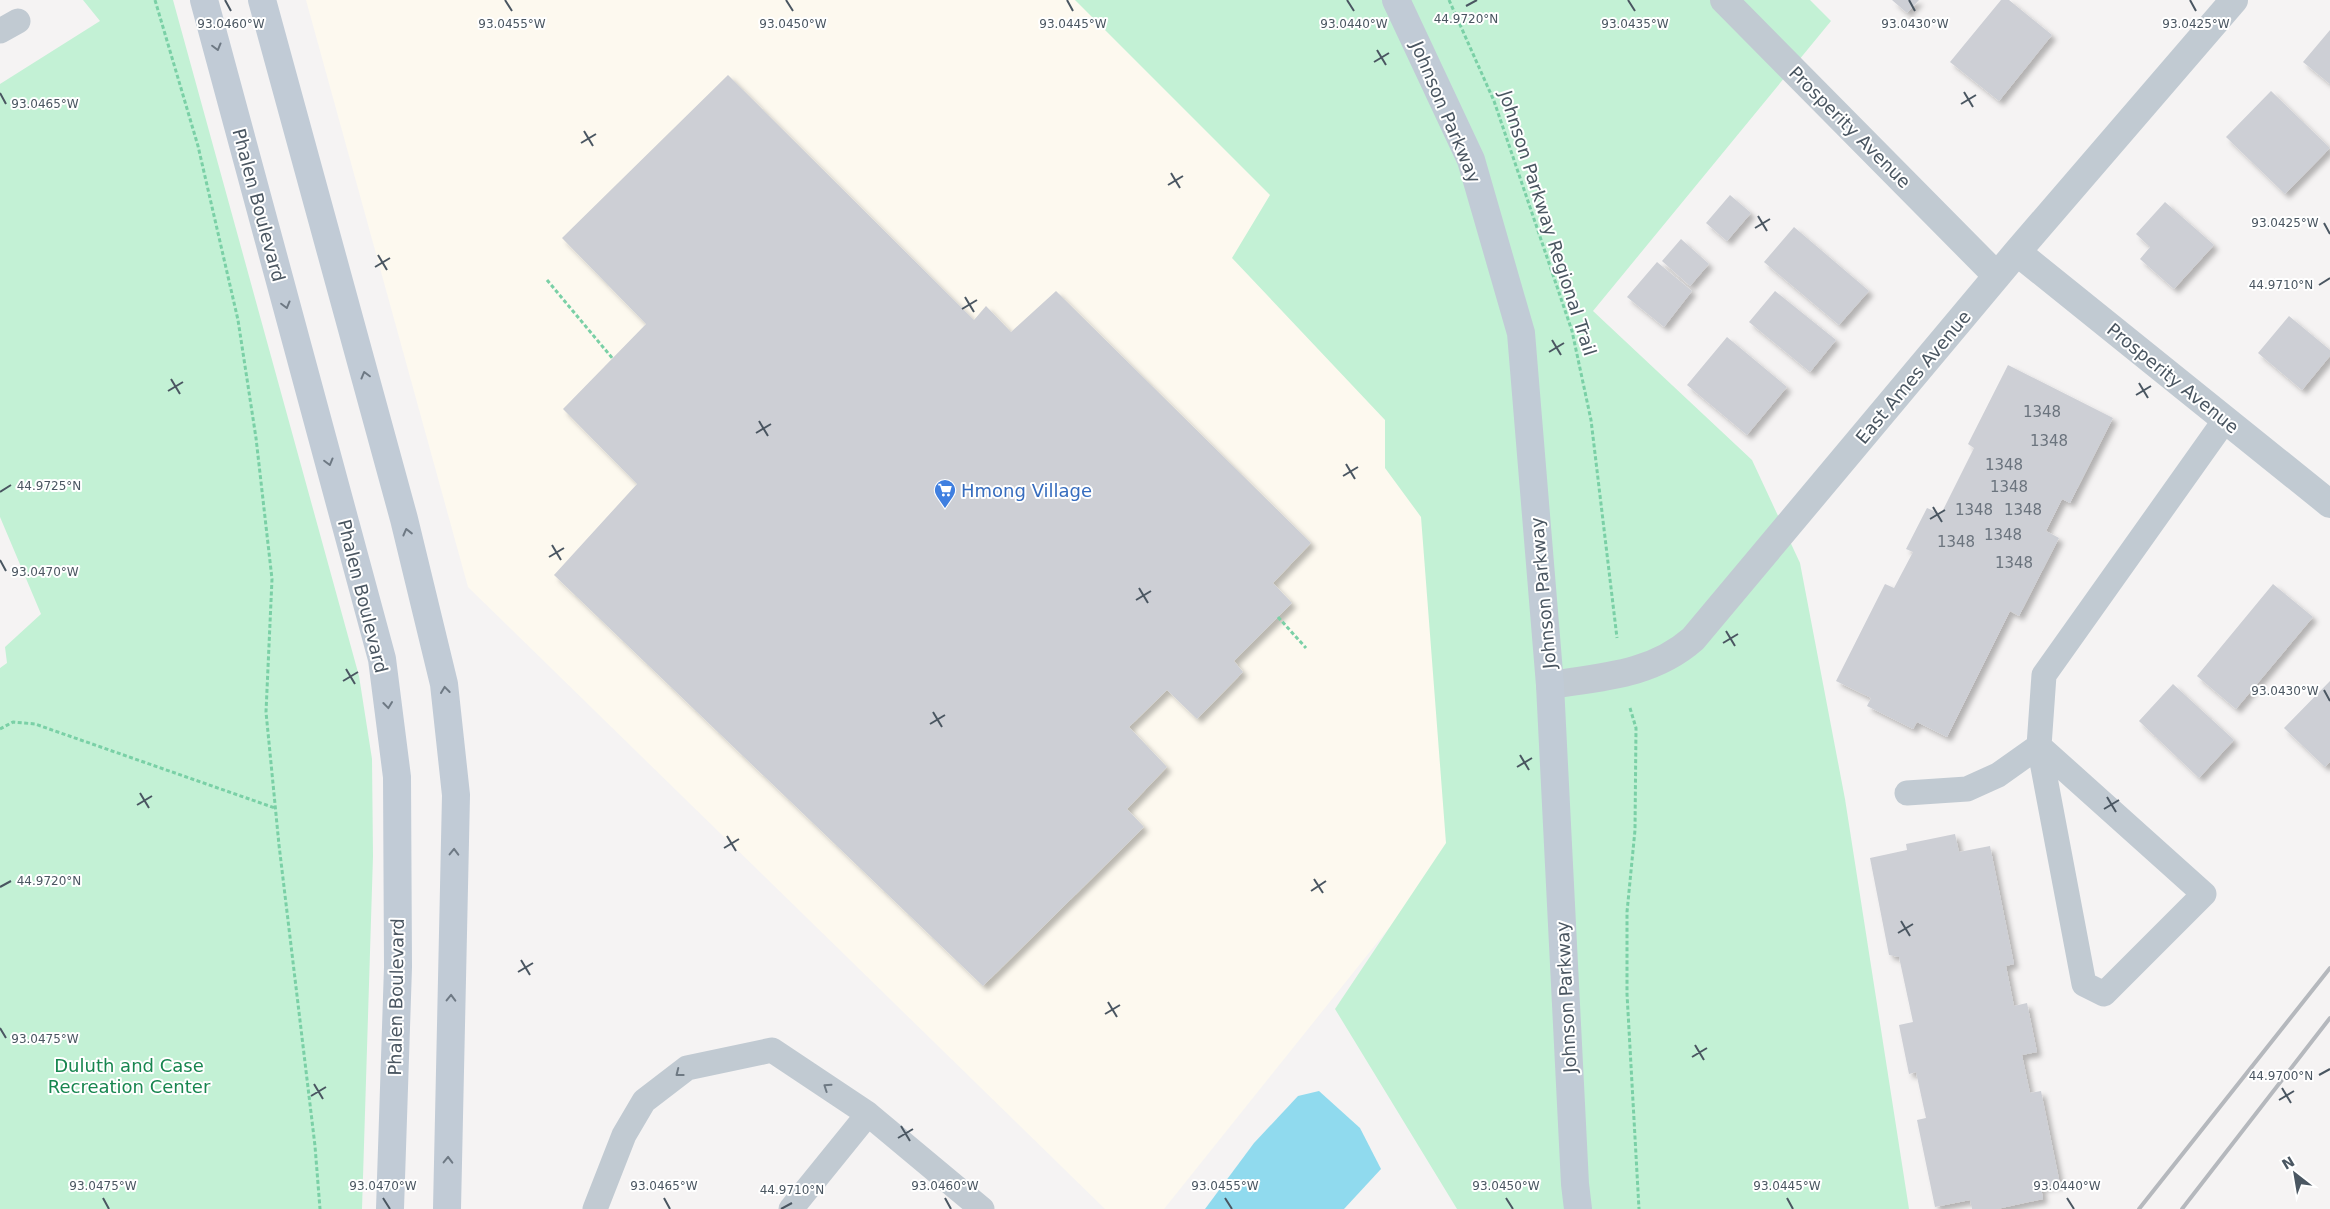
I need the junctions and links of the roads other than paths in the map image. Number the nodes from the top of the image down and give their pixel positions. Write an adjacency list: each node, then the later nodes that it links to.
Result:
1 (204, 0): 14 (main road, Phalen Boulevard, one-way to 14)
2 (262, 0): 15 (main road, one-way to 2)
3 (1396, 0): 10 (main road, Johnson Parkway)
4 (1724, 0): 7 (street, Prosperity Avenue)
5 (2234, 0): 6 (street, East Ames Avenue)
6 (2017, 252): 7 (street, East Ames Avenue); 8 (street, Prosperity Avenue)
7 (1997, 276): 10 (street, East Ames Avenue)
8 (2225, 420): 9 (street, Prosperity Avenue); 11 (lane)
9 (2330, 504)
10 (1550, 685): 19 (main road, Johnson Parkway)
11 (2039, 746): 11 (lane); 12 (lane)
12 (1907, 794)
13 (868, 1114): 16 (lane, one-way to 16); 17 (lane); 18 (lane)
14 (390, 1209)
15 (447, 1209)
16 (594, 1209)
17 (792, 1209)
18 (982, 1209)
19 (1578, 1209)

